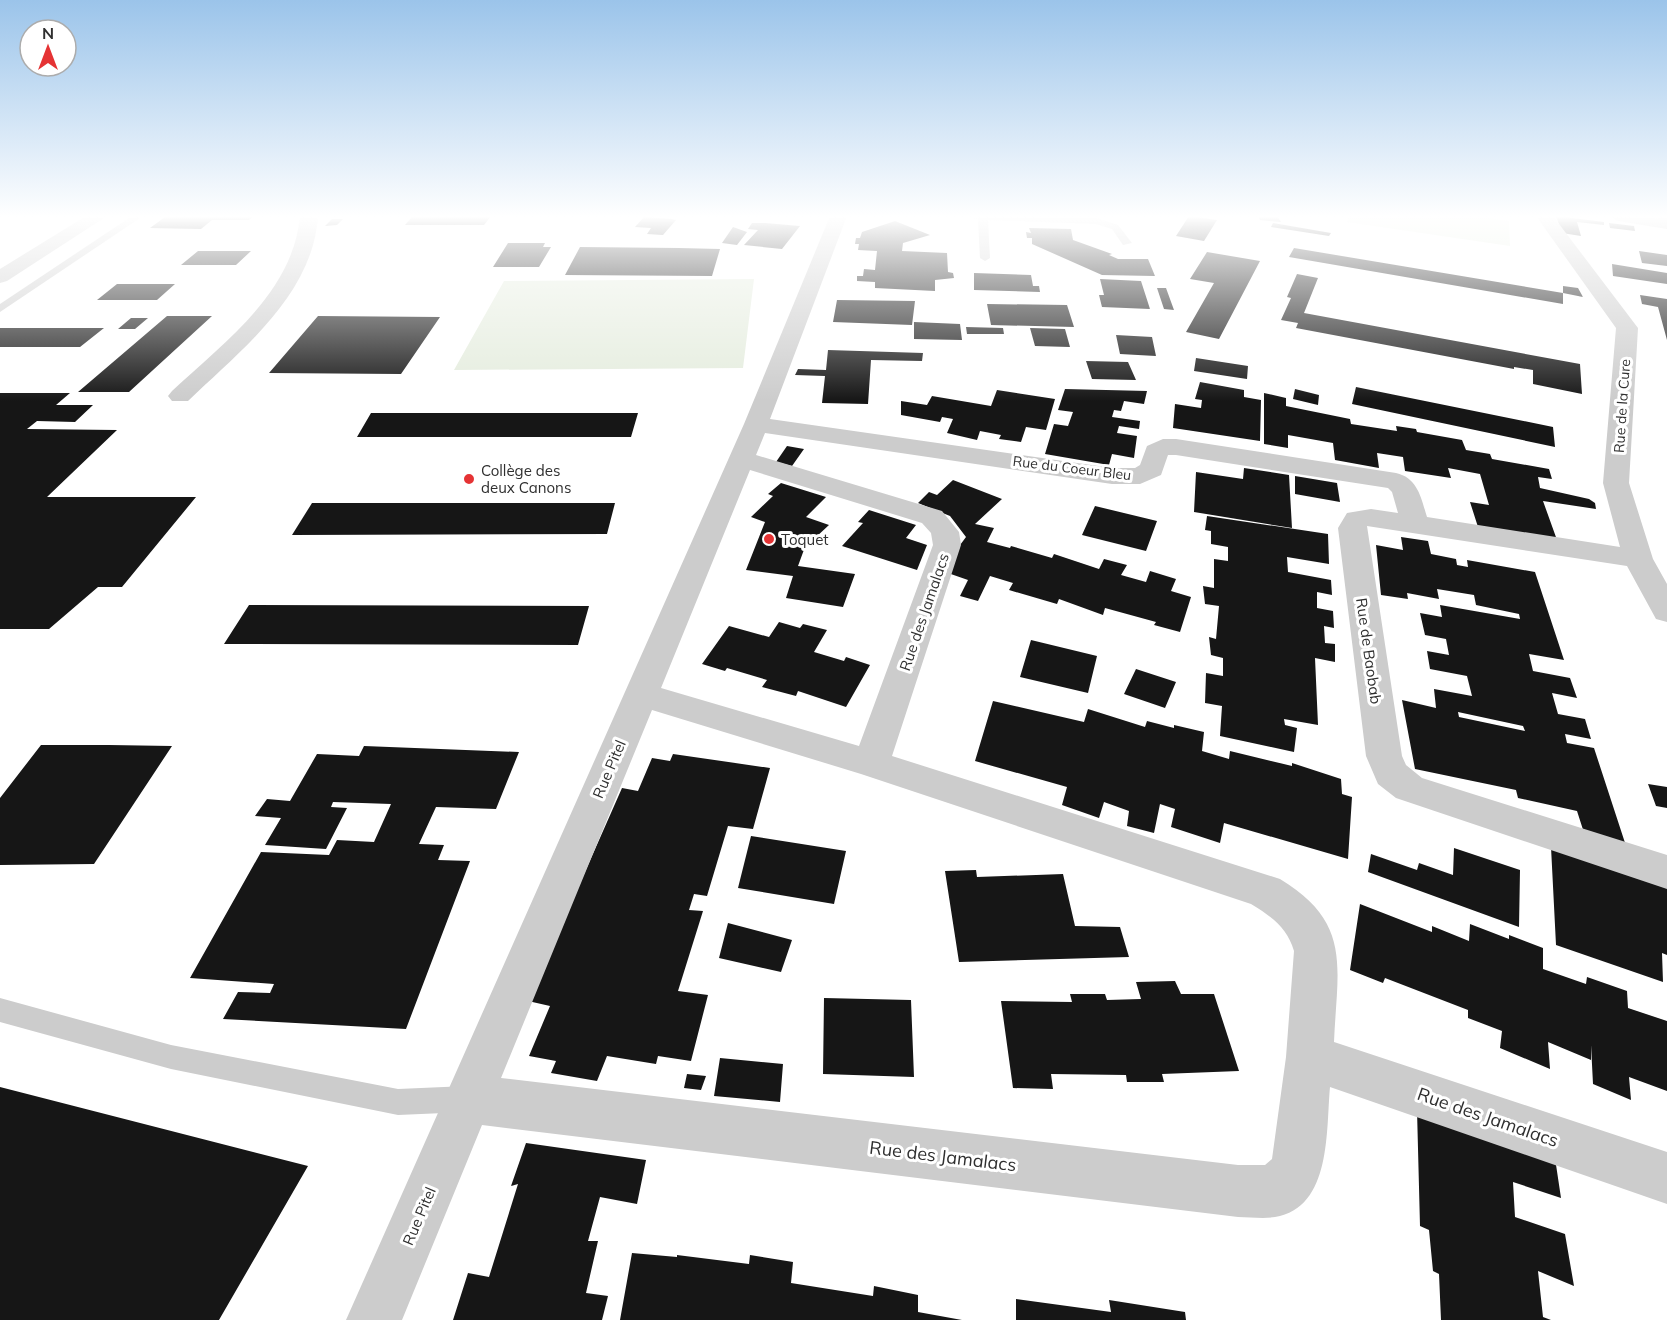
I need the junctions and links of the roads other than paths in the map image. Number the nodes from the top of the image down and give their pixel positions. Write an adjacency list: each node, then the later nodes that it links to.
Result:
1 (47, 278): 5 (lane)
2 (289, 278): 6 (street)
3 (814, 278): 7 (street, Rue Pitel)
4 (1590, 278): 10 (street, Rue de la Cure)
5 (0, 309)
6 (180, 396)
7 (756, 424): 8 (street, Rue Pitel); 9 (street, Rue du Coeur Bleu)
8 (741, 459): 12 (street, Rue Pitel); 13 (street, Rue des Jamalacs)
9 (1413, 522): 10 (street, Rue de Baobab); 14 (street, Rue de Baobab)
10 (1638, 559): 11 (street, Rue de la Cure)
11 (1667, 612)
12 (641, 694): 13 (street, Rue des Jamalacs); 17 (street, Rue Pitel)
13 (871, 763): 16 (street, Rue des Jamalacs)
14 (1667, 872)
15 (0, 1010): 17 (lane)
16 (1310, 1057): 17 (street, Rue des Jamalacs); 18 (street, Rue des Jamalacs)
17 (469, 1099): 19 (street, Rue Pitel)
18 (1667, 1178)
19 (374, 1320)

